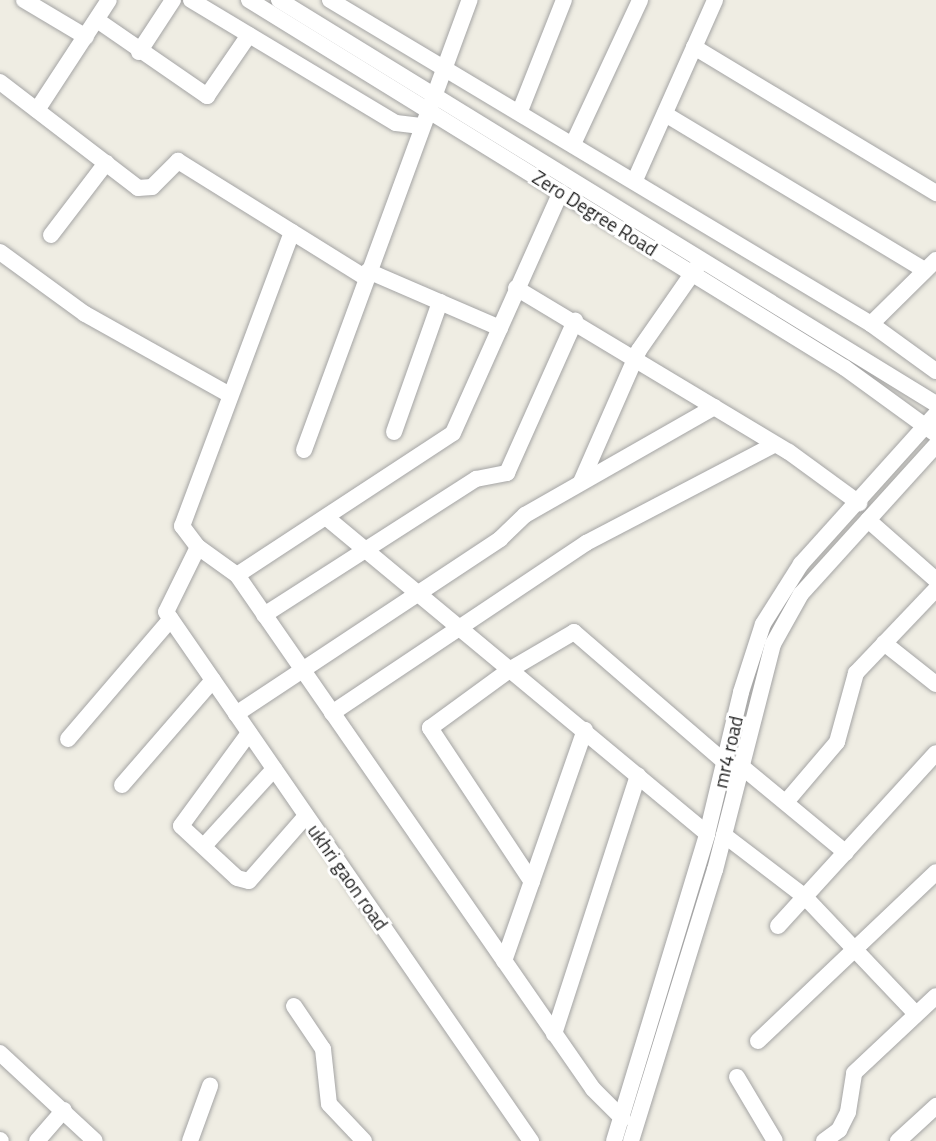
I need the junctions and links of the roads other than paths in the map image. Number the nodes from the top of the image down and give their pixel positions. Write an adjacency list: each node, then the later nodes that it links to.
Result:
1 (24, 0): 14 (street)
2 (109, 0): 12 (street)
3 (173, 0): 16 (street)
4 (191, 0): 13 (street)
5 (250, 0): 19 (street, Zero Degree Road)
6 (279, 0): 19 (street, Zero Degree Road)
7 (330, 0): 17 (street)
8 (470, 0): 17 (street)
9 (564, 0): 21 (street)
10 (640, 0): 24 (street)
11 (715, 0): 15 (street)
12 (97, 20): 14 (street); 16 (street)
13 (249, 36): 16 (street); 23 (street)
14 (86, 37): 20 (street)
15 (694, 47): 22 (street); 28 (street)
16 (139, 52)
17 (447, 66): 19 (street); 21 (street)
18 (0, 82): 20 (street)
19 (431, 102): 23 (street); 27 (street, Zero Degree Road); 32 (street, Zero Degree Road)
20 (37, 110): 25 (street)
21 (520, 111): 24 (street)
22 (665, 114): 26 (street); 33 (street)
23 (421, 126): 35 (street)
24 (573, 144): 26 (street)
25 (106, 163): 29 (street); 30 (street)
26 (635, 180): 39 (street)
27 (561, 192): 34 (street, Zero Degree Road); 36 (street)
28 (936, 193)
29 (292, 232): 35 (street); 43 (street)
30 (51, 234)
31 (0, 252): 43 (street)
32 (704, 259): 34 (street); 44 (street, Zero Degree Road)
33 (930, 265): 39 (street)
34 (693, 273): 41 (street); 46 (street, Zero Degree Road)
35 (367, 274): 37 (street); 50 (street)
36 (516, 288): 38 (street); 40 (street)
37 (440, 302): 40 (street); 47 (street)
38 (575, 321): 41 (street); 56 (street)
39 (871, 324): 42 (street)
40 (500, 328): 53 (street)
41 (635, 359): 45 (street); 51 (street)
42 (936, 371)
43 (230, 395): 55 (street)
44 (933, 395)
45 (714, 407): 48 (street); 51 (street)
46 (932, 424): 52 (street, mr4 road)
47 (394, 432)
48 (775, 444): 52 (street); 63 (street)
49 (936, 444): 54 (street, mr4 road)
50 (304, 450)
51 (580, 482): 60 (street)
52 (859, 503): 75 (street, mr4 road)
53 (327, 518): 56 (street); 57 (street)
54 (868, 520): 58 (street); 75 (street, mr4 road)
55 (198, 547): 57 (street); 62 (street)
56 (366, 550): 60 (street); 61 (street)
57 (237, 575): 61 (street)
58 (936, 580)
59 (936, 589): 64 (street)
60 (415, 590): 63 (street); 65 (street)
61 (264, 615): 65 (street)
62 (168, 616): 67 (street, ukhri gaon road); 73 (street)
63 (461, 628): 66 (street); 69 (street)
64 (884, 643): 68 (street); 79 (street)
65 (302, 669): 69 (street); 70 (street)
66 (511, 669): 71 (street); 75 (street); 85 (street)
67 (213, 680): 70 (street, ukhri gaon road); 78 (street)
68 (936, 684)
69 (332, 713): 89 (street)
70 (236, 714): 72 (street, ukhri gaon road)
71 (585, 730): 77 (street); 85 (street)
72 (248, 733): 76 (street, ukhri gaon road); 82 (street)
73 (68, 739)
74 (936, 752): 83 (street)
75 (734, 765): 79 (street); 81 (street, mr4 road)
76 (274, 769): 80 (street, ukhri gaon road); 82 (street)
77 (638, 775): 81 (street); 93 (street)
78 (122, 785)
79 (786, 802): 83 (street)
80 (306, 816): 82 (street); 106 (street, ukhri gaon road)
81 (715, 834): 86 (street); 100 (street, mr4 road); 108 (street, mr4 road)
82 (204, 846)
83 (846, 853): 86 (street)
84 (936, 872): 88 (street)
85 (532, 882): 89 (street)
86 (805, 897): 87 (street); 88 (street)
87 (778, 926)
88 (857, 948): 92 (street); 94 (street)
89 (504, 961): 93 (street)
90 (936, 996): 92 (street)
91 (294, 1006): 105 (street)
92 (916, 1014): 101 (street)
93 (554, 1034): 100 (street)
94 (758, 1041)
95 (3, 1060): 99 (street)
96 (737, 1077): 109 (street)
97 (210, 1086): 104 (street)
98 (936, 1106): 111 (street)
99 (64, 1110): 102 (street); 103 (street)
100 (623, 1119): 107 (street, mr4 road)
101 (843, 1136): 110 (street)
102 (37, 1141)
103 (95, 1141)
104 (190, 1141)
105 (364, 1141)
106 (531, 1141)
107 (614, 1141)
108 (631, 1141)
109 (775, 1141)
110 (824, 1141)
111 (898, 1141)

